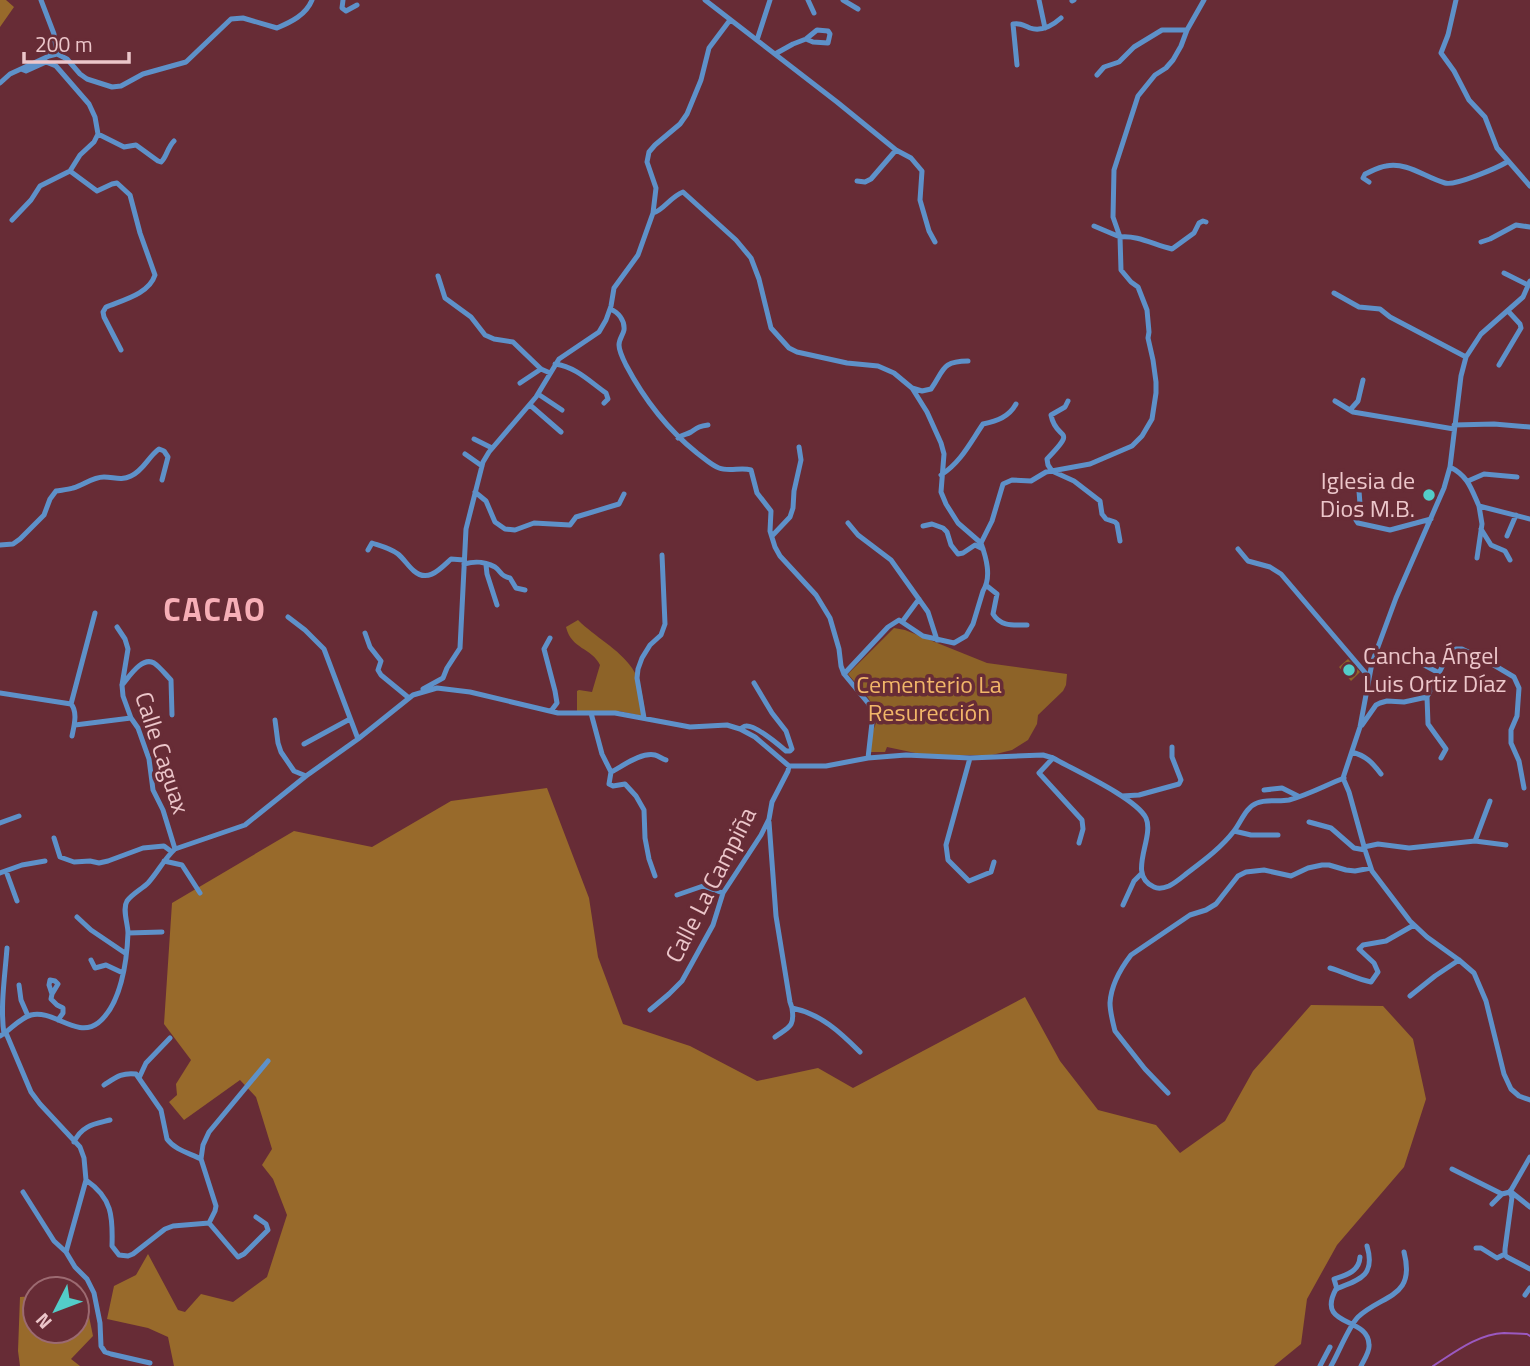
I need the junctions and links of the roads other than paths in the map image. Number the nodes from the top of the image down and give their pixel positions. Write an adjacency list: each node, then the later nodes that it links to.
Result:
1 (41, 0): 20 (street)
2 (313, 0): 20 (street)
3 (343, 0): 11 (street)
4 (705, 0): 15 (street)
5 (770, 0): 19 (street)
6 (808, 0): 13 (street)
7 (843, 0): 12 (street)
8 (1039, 0): 16 (street)
9 (1204, 0): 17 (street)
10 (1456, 0): 29 (street)
11 (357, 5)
12 (858, 9)
13 (814, 13)
14 (1061, 18): 16 (street)
15 (730, 20): 19 (street); 34 (street)
16 (1045, 29): 22 (street)
17 (1187, 30): 24 (street); 39 (street)
18 (807, 39): 21 (street)
19 (757, 40): 21 (street)
20 (57, 54): 23 (street)
21 (775, 54): 28 (street)
22 (1017, 65)
23 (21, 69): 25 (street); 26 (street)
24 (1097, 75)
25 (0, 83)
26 (98, 134): 27 (street); 30 (street)
27 (174, 141)
28 (895, 149): 31 (street); 40 (street)
29 (1507, 162): 32 (street); 33 (street)
30 (70, 171): 35 (street); 48 (street)
31 (856, 181)
32 (1370, 182)
33 (1529, 184)
34 (653, 213): 46 (street); 57 (street)
35 (12, 220)
36 (1206, 222): 39 (street)
37 (1094, 226): 39 (street)
38 (1530, 227): 41 (street)
39 (1120, 237): 79 (street)
40 (935, 242)
41 (1481, 242)
42 (1504, 273): 44 (street)
43 (438, 276): 53 (street)
44 (1529, 283): 47 (street)
45 (1334, 293): 49 (street)
46 (610, 309): 51 (street); 70 (street)
47 (1508, 311): 49 (street); 52 (street)
48 (121, 350)
49 (1466, 356): 67 (street)
50 (968, 360): 57 (street)
51 (555, 364): 54 (street); 61 (street)
52 (1499, 365)
53 (541, 369): 54 (street); 56 (street)
54 (550, 373): 58 (street)
55 (1363, 380): 65 (street)
56 (520, 383)
57 (912, 388): 80 (street)
58 (538, 394): 63 (street); 64 (street)
59 (1068, 401): 79 (street)
60 (1335, 401): 65 (street)
61 (604, 403)
62 (1016, 404): 80 (street)
63 (530, 405): 69 (street); 73 (street)
64 (562, 410)
65 (1350, 410): 67 (street)
66 (708, 425): 70 (street)
67 (1454, 427): 68 (street); 78 (street)
68 (1530, 427)
69 (561, 432)
70 (678, 438): 94 (street)
71 (474, 439): 73 (street)
72 (799, 447): 94 (street)
73 (492, 448): 77 (street)
74 (465, 454): 75 (street)
75 (473, 460): 76 (street); 77 (street)
76 (465, 465)
77 (482, 466): 85 (street)
78 (1450, 467): 83 (street); 89 (street)
79 (1052, 471): 96 (street); 98 (street)
80 (941, 475): 98 (street)
81 (1517, 477): 83 (street)
82 (162, 480): 97 (street)
83 (1468, 481): 87 (street)
84 (1361, 482): 89 (street)
85 (475, 492): 86 (street); 104 (street)
86 (624, 494)
87 (1479, 506): 88 (street); 93 (street)
88 (1516, 515): 90 (street); 95 (street)
89 (1430, 519): 121 (street)
90 (1530, 519)
91 (848, 523): 108 (street)
92 (923, 526): 98 (street)
93 (1481, 529): 102 (street); 103 (street)
94 (772, 536): 120 (street)
95 (1507, 536)
96 (1120, 541)
97 (0, 545)
98 (982, 546): 106 (street)
99 (1238, 549): 121 (street)
100 (368, 550): 104 (street)
101 (662, 555): 132 (street)
102 (1477, 558)
103 (1510, 560)
104 (464, 562): 105 (street); 125 (street)
105 (486, 565): 107 (street); 109 (street)
106 (987, 586): 113 (street); 117 (street)
107 (525, 590)
108 (919, 599): 112 (street); 117 (street)
109 (497, 605)
110 (95, 613): 127 (street)
111 (288, 617): 133 (street)
112 (902, 622): 117 (street); 120 (street)
113 (1027, 625)
114 (117, 628): 123 (street, Calle Caguax)
115 (365, 633): 125 (street)
116 (550, 638): 128 (street)
117 (937, 640)
118 (1413, 659): 119 (street)
119 (1439, 673): 126 (street); 153 (street)
120 (844, 674): 143 (street)
121 (1368, 677): 136 (street)
122 (754, 683): 137 (street)
123 (122, 685): 130 (street); 131 (street, Calle Caguax)
124 (0, 693): 127 (street)
125 (412, 695): 128 (street); 139 (street)
126 (1427, 697): 136 (street); 146 (street)
127 (71, 704): 135 (street)
128 (551, 711): 129 (street)
129 (591, 713): 132 (street); 149 (street)
130 (172, 715)
131 (131, 718): 135 (street); 169 (street, Calle Caguax)
132 (644, 718): 137 (street)
133 (350, 719): 139 (street); 140 (street)
134 (275, 720): 151 (street)
135 (75, 725): 138 (street)
136 (1360, 727): 142 (street)
137 (740, 729): 148 (street)
138 (72, 736)
139 (358, 739): 151 (street)
140 (303, 744)
141 (1172, 747): 155 (street)
142 (1352, 752): 150 (street); 152 (street)
143 (868, 758): 144 (street); 148 (street)
144 (970, 758): 145 (street); 172 (street)
145 (1053, 758): 155 (street); 166 (street)
146 (1441, 758)
147 (666, 760): 149 (street)
148 (789, 765): 159 (street, Calle La Campiña)
149 (611, 772): 176 (street)
150 (1381, 774)
151 (306, 776): 169 (street)
152 (1344, 778): 156 (street); 168 (street)
153 (1524, 788)
154 (1264, 790): 156 (street)
155 (1121, 796): 175 (street)
156 (1298, 796): 162 (street)
157 (1490, 801): 165 (street)
158 (19, 816): 161 (street)
159 (769, 819): 178 (street, Calle La Campiña); 196 (street)
160 (1309, 822): 168 (street)
161 (0, 823)
162 (1234, 831): 163 (street); 175 (street)
163 (1278, 835)
164 (54, 838): 169 (street)
165 (1475, 841): 167 (street); 168 (street)
166 (1079, 843)
167 (1506, 845)
168 (1364, 848): 173 (street)
169 (174, 850): 171 (street)
170 (45, 861): 174 (street)
171 (164, 861): 177 (street); 185 (street)
172 (994, 862)
173 (1371, 868): 183 (street); 207 (street)
174 (3, 872): 180 (street)
175 (1142, 873): 181 (street)
176 (655, 876)
177 (200, 893)
178 (723, 893): 179 (street); 197 (street, Calle La Campiña)
179 (677, 895)
180 (17, 901)
181 (1123, 905)
182 (76, 916): 187 (street)
183 (1414, 925): 189 (street); 190 (street)
184 (162, 932): 185 (street)
185 (128, 933): 187 (street)
186 (7, 948): 192 (street)
187 (125, 953): 191 (street)
188 (91, 960): 191 (street)
189 (1460, 960): 195 (street); 208 (street)
190 (1330, 968)
191 (123, 973): 199 (street)
192 (2, 974): 200 (street)
193 (19, 985): 198 (street)
194 (52, 994): 199 (street)
195 (1410, 996)
196 (792, 1008): 201 (street); 203 (street)
197 (650, 1010)
198 (29, 1016): 199 (street); 200 (street)
199 (58, 1020)
200 (3, 1035): 210 (street)
201 (775, 1037)
202 (170, 1038): 205 (street)
203 (860, 1052)
204 (268, 1062): 212 (street)
205 (139, 1078): 206 (street); 212 (street)
206 (104, 1085)
207 (1168, 1093)
208 (1530, 1100)
209 (110, 1120): 210 (street)
210 (75, 1142): 214 (street)
211 (1530, 1157): 215 (street)
212 (201, 1159): 221 (street)
213 (1452, 1169): 217 (street)
214 (86, 1180): 221 (street); 224 (street)
215 (1510, 1191): 217 (street); 219 (street); 226 (street)
216 (23, 1192): 224 (street)
217 (1502, 1194): 218 (street)
218 (1492, 1204)
219 (1530, 1207)
220 (257, 1217): 221 (street)
221 (209, 1223)
222 (1367, 1246): 230 (street)
223 (1476, 1248): 226 (street)
224 (66, 1252): 234 (street)
225 (1404, 1252): 232 (street)
226 (1505, 1254): 228 (street)
227 (1360, 1257): 230 (street)
228 (1530, 1269)
229 (1530, 1288): 231 (street)
230 (1337, 1289): 232 (street)
231 (1525, 1295)
232 (1353, 1324): 236 (street); 237 (street)
233 (1330, 1347): 235 (street)
234 (150, 1363)
235 (1320, 1366)
236 (1331, 1366)
237 (1361, 1366)

